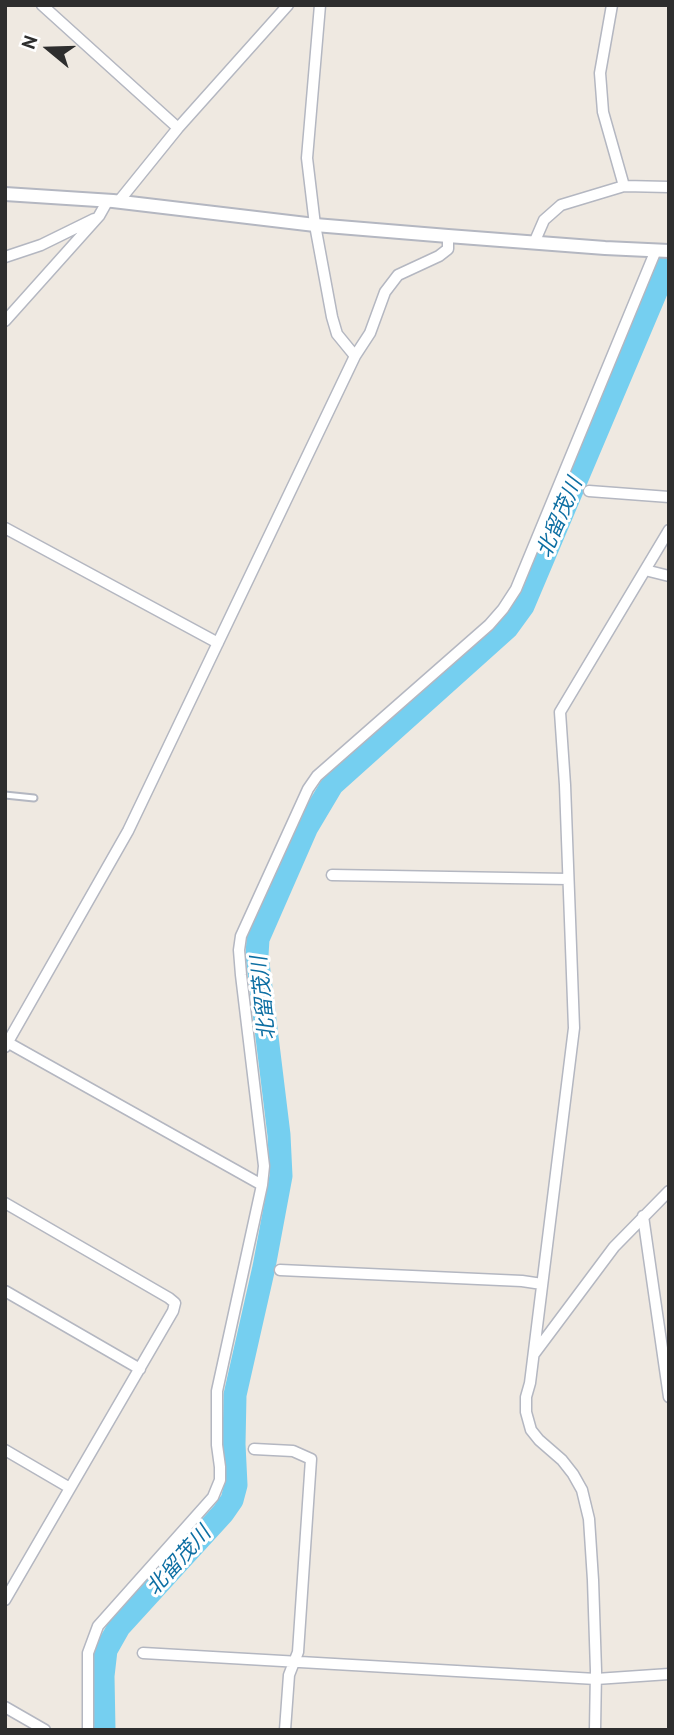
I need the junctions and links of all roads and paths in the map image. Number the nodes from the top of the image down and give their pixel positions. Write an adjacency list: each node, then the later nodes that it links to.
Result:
1 (41, 5): 5 (street)
2 (289, 5): 5 (street)
3 (320, 5): 11 (street)
4 (612, 5): 6 (street)
5 (178, 128): 9 (street)
6 (624, 186): 7 (street); 13 (street)
7 (669, 187)
8 (5, 194): 9 (street)
9 (114, 201): 10 (street); 11 (street)
10 (99, 216): 15 (street); 16 (street)
11 (315, 225): 12 (street); 17 (street)
12 (449, 236): 13 (street); 17 (street)
13 (534, 243): 14 (street)
14 (663, 250): 30 (street)
15 (5, 257)
16 (5, 321)
17 (355, 356): 24 (street)
18 (589, 491): 19 (street)
19 (669, 497)
20 (5, 528): 24 (street)
21 (669, 530): 22 (street)
22 (645, 570): 23 (street); 28 (street)
23 (669, 576)
24 (218, 643): 29 (street)
25 (5, 795): 26 (lane)
26 (34, 798)
27 (332, 875): 28 (street)
28 (568, 879): 35 (street)
29 (6, 1044): 30 (street)
30 (262, 1185): 50 (street)
31 (669, 1191): 33 (street)
32 (5, 1203): 38 (street)
33 (643, 1216): 37 (street); 39 (street)
34 (280, 1270): 35 (street)
35 (542, 1284): 37 (street)
36 (5, 1291): 38 (street)
37 (532, 1357): 47 (street)
38 (140, 1369): 42 (street)
39 (669, 1397)
40 (254, 1449): 45 (street)
41 (5, 1450): 42 (street)
42 (70, 1488): 43 (street)
43 (5, 1600)
44 (143, 1653): 45 (street)
45 (293, 1662): 47 (street); 51 (street)
46 (669, 1674): 47 (street)
47 (596, 1679): 52 (street)
48 (5, 1707): 49 (street)
49 (45, 1730)
50 (88, 1730)
51 (285, 1730)
52 (595, 1730)

